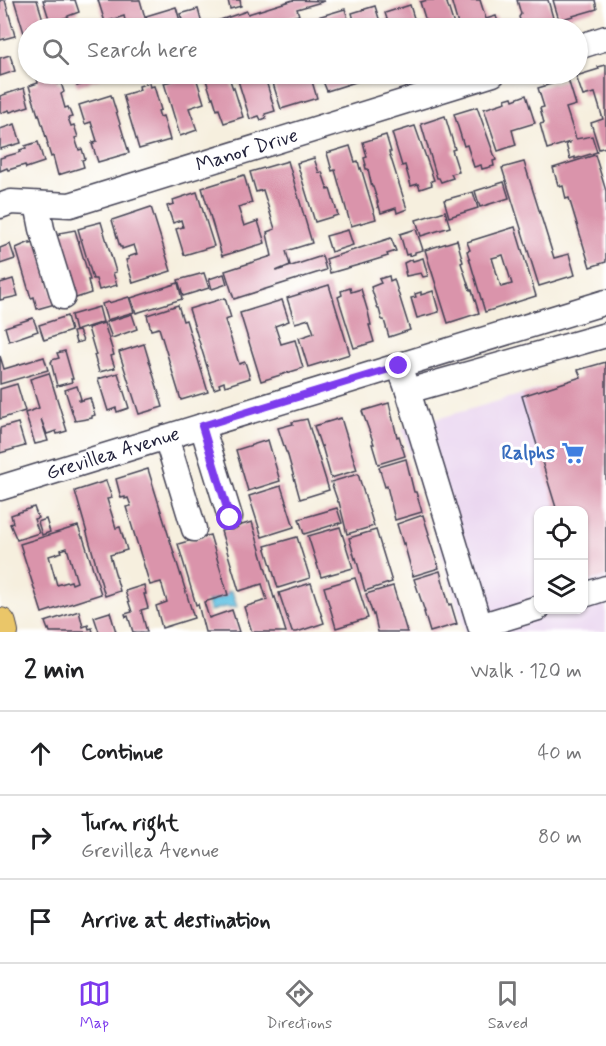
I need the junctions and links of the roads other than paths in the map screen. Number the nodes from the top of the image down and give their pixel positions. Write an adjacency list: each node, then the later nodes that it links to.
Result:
1 (606, 38): 2 (street)
2 (588, 44)
3 (461, 84): 4 (street, Manor Drive)
4 (37, 204): 5 (street, Manor Drive); 6 (street)
5 (0, 206)
6 (63, 297)
7 (606, 302): 9 (street, Grevillea Avenue)
8 (606, 335): 10 (street)
9 (399, 366): 10 (street); 11 (street, Grevillea Avenue)
10 (408, 391): 18 (street)
11 (202, 426): 12 (street, Grevillea Avenue); 14 (street)
12 (165, 438): 13 (street, Grevillea Avenue); 15 (street)
13 (0, 489)
14 (230, 518)
15 (194, 529)
16 (606, 588): 17 (street)
17 (588, 594)
18 (534, 609)
19 (0, 624): 20 (main road)
20 (2, 632)

